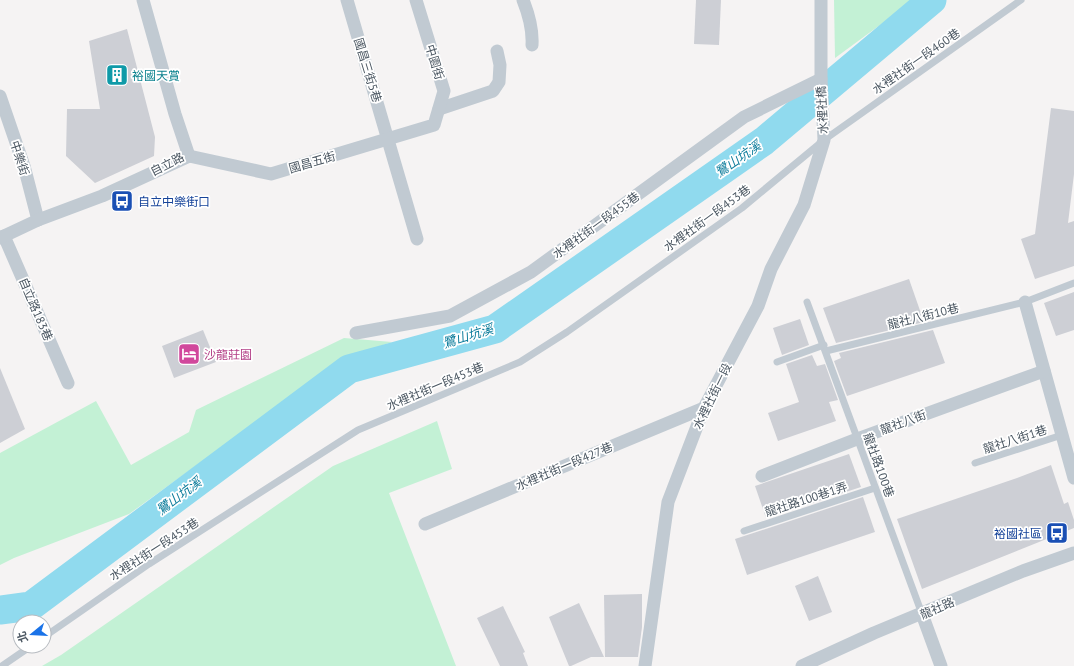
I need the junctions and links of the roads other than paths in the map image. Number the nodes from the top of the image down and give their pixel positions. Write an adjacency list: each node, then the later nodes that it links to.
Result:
1 (143, 0): 15 (street, 自立路)
2 (347, 0): 13 (street, 國昌三街5巷)
3 (416, 0): 11 (street, 中園街)
4 (523, 0): 7 (street)
5 (820, 0): 9 (street)
6 (1021, 0): 14 (lane, 水裡社街一段460巷)
7 (532, 45)
8 (497, 51): 11 (street)
9 (821, 79): 14 (street, 水裡社橋); 22 (street, 水裡社街一段455巷)
10 (0, 96): 16 (street, 中樂街)
11 (439, 109): 12 (street, 中園街)
12 (434, 125): 13 (street, 國昌五街)
13 (388, 139): 15 (street, 國昌五街); 18 (street, 國昌三街5巷)
14 (824, 140): 27 (street, 水裡社街一段); 38 (lane, 水裡社街一段453巷)
15 (189, 156): 16 (street, 自立路)
16 (38, 220): 17 (street, 自立路)
17 (2, 237): 26 (street, 自立路183巷)
18 (417, 239)
19 (1074, 283): 21 (lane, 龍社八街10巷)
20 (808, 302): 23 (lane, 龍社路100巷)
21 (1025, 302): 23 (lane, 龍社八街10巷); 25 (street)
22 (356, 333)
23 (825, 348): 24 (lane, 龍社八街10巷); 29 (lane, 龍社路100巷)
24 (777, 362)
25 (1044, 371): 28 (street); 29 (street, 龍社八街)
26 (68, 383)
27 (704, 408): 34 (street, 水裡社街一段427巷); 41 (street, 水裡社街一段)
28 (1062, 435): 30 (lane, 龍社八街1巷); 32 (street)
29 (857, 438): 31 (street, 龍社八街); 33 (lane, 龍社路100巷)
30 (975, 463)
31 (762, 476)
32 (1074, 478)
33 (875, 488): 35 (lane, 龍社路100巷1弄); 37 (lane, 龍社路100巷)
34 (425, 524)
35 (744, 531)
36 (1074, 553): 37 (street, 龍社路)
37 (922, 614): 42 (street, 龍社路); 43 (street)
38 (52, 631)
39 (19, 654): 40 (lane)
40 (2, 666)
41 (645, 666)
42 (802, 666)
43 (942, 666)

